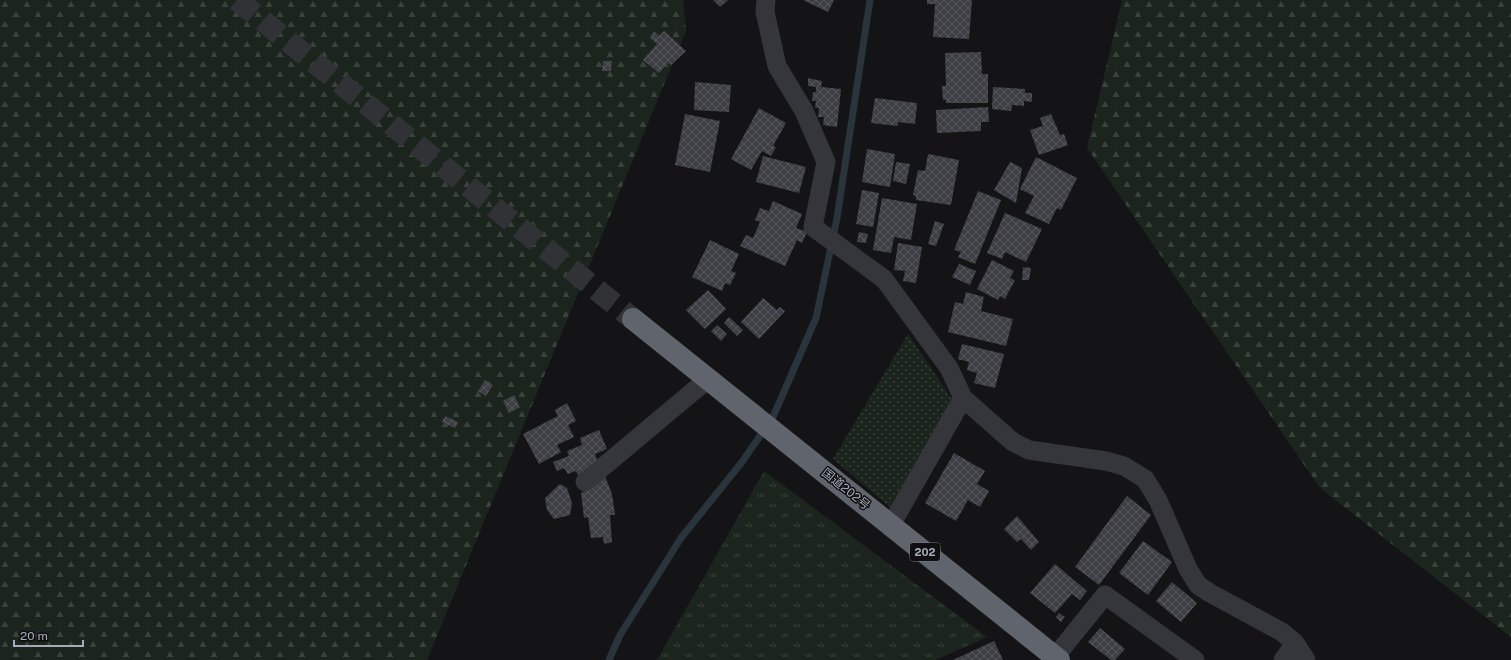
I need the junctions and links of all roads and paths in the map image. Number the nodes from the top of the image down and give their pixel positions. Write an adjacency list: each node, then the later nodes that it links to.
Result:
1 (766, 0): 4 (street)
2 (633, 319): 3 (highway, 国道202号 / 202)
3 (708, 379): 5 (street); 6 (highway, 国道202号 / 202)
4 (963, 398): 6 (street); 7 (street)
5 (585, 482)
6 (892, 525): 8 (highway, 国道202号 / 202)
7 (1295, 643): 10 (street); 11 (street)
8 (1057, 659): 9 (street)
9 (1195, 660)
10 (1283, 660)
11 (1306, 660)

